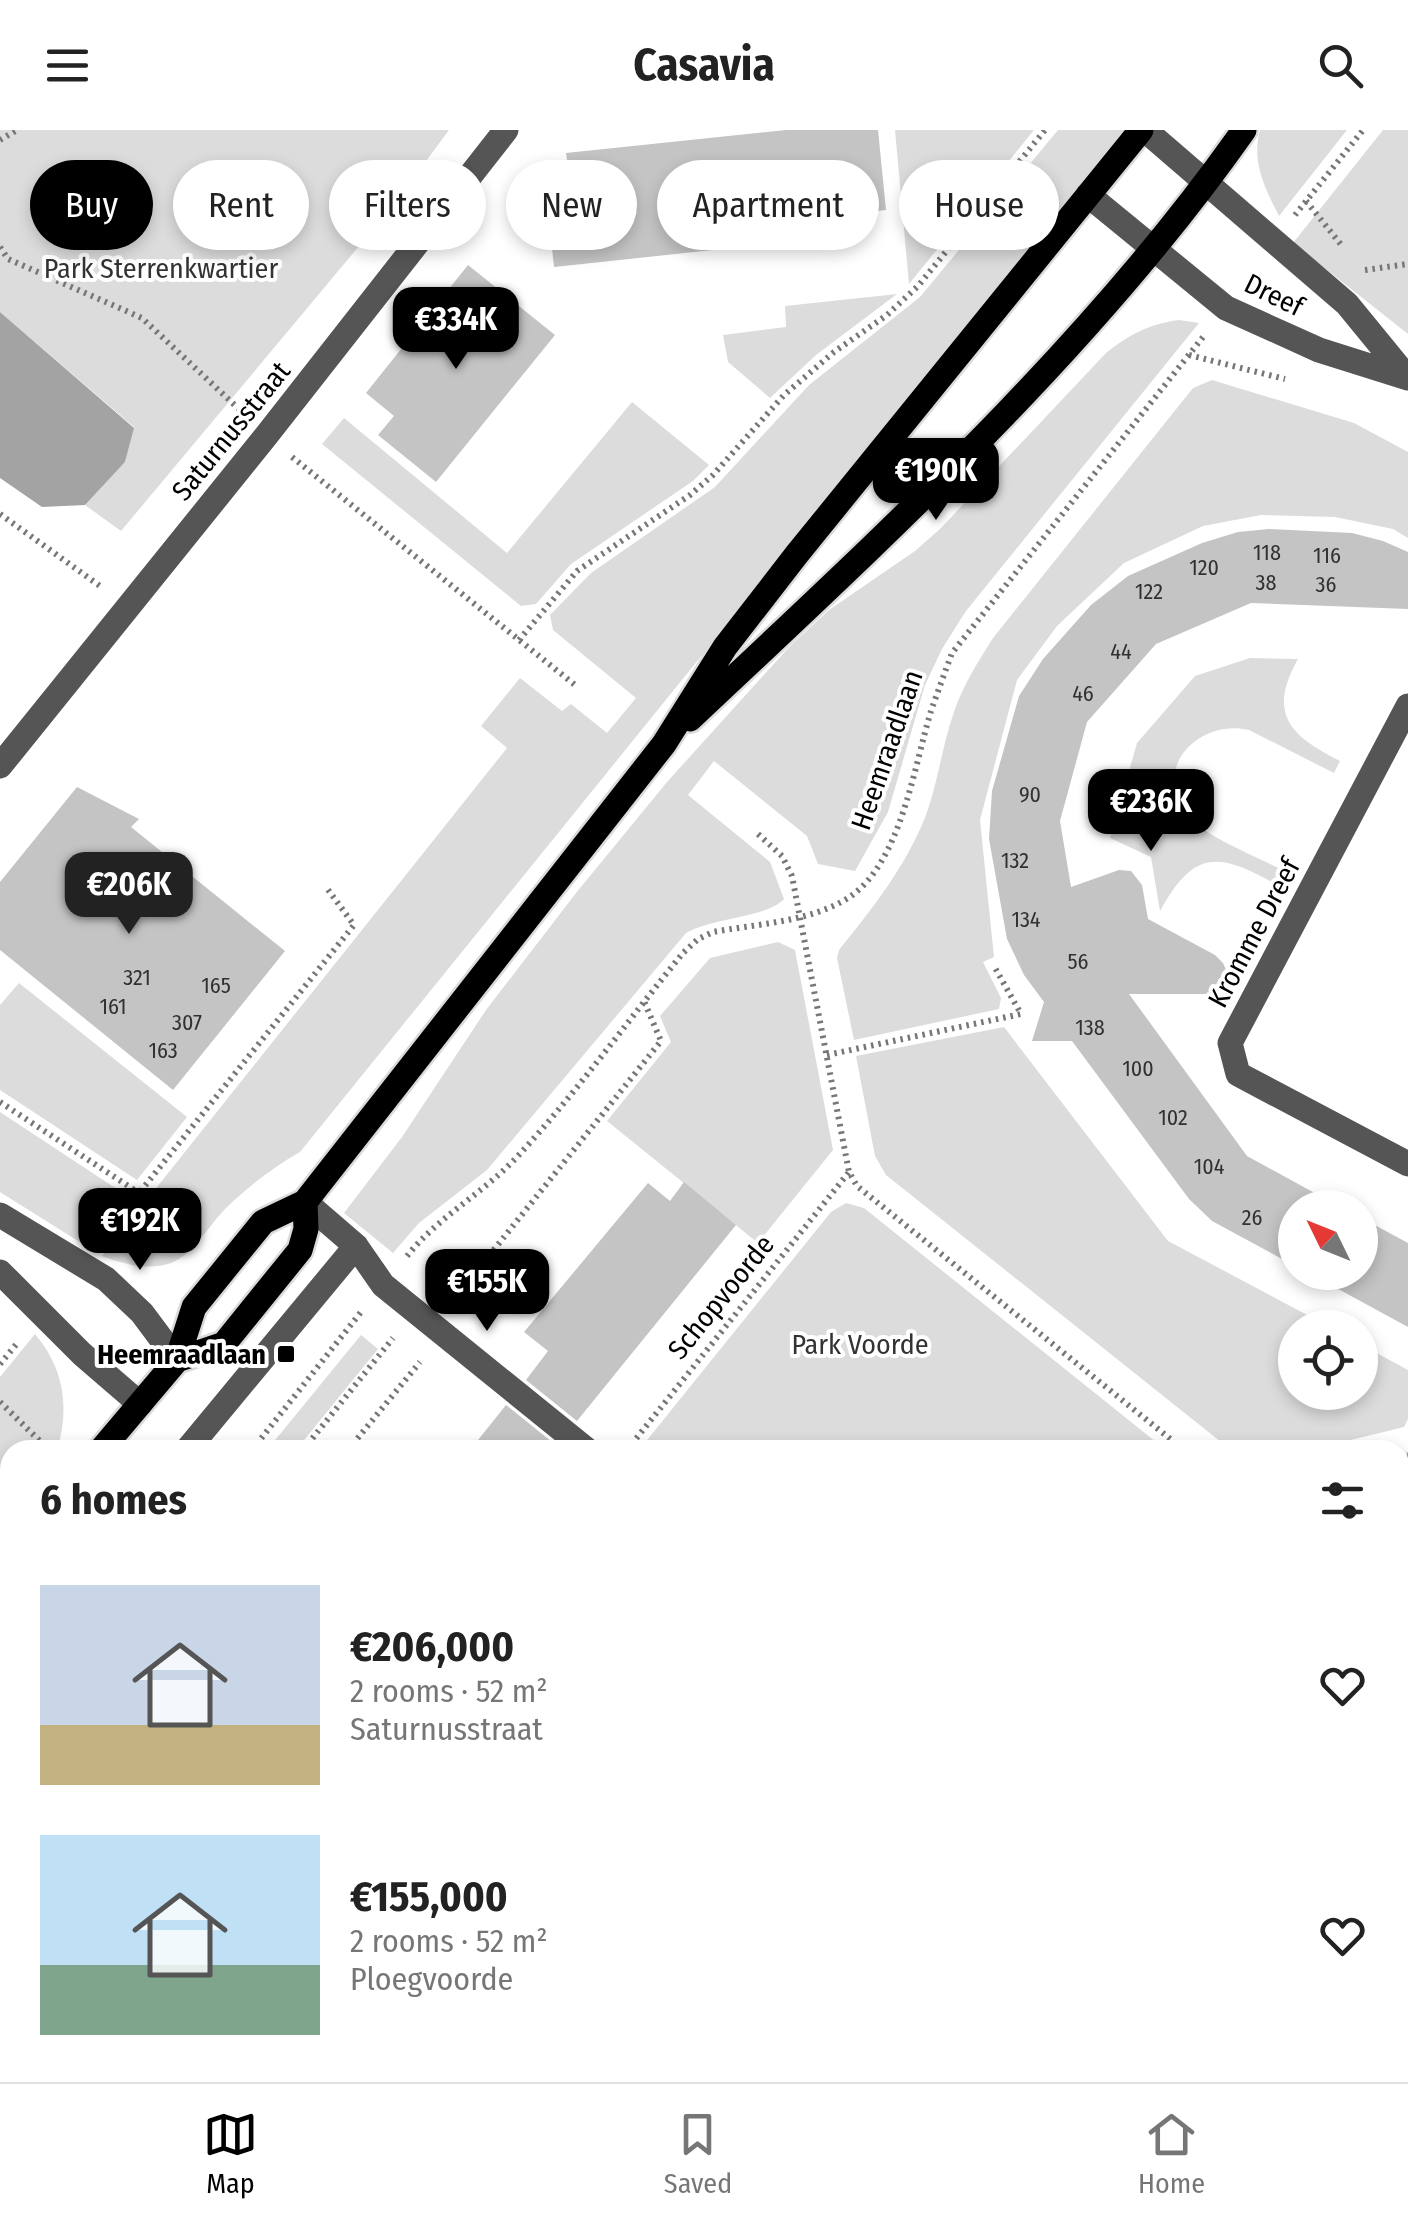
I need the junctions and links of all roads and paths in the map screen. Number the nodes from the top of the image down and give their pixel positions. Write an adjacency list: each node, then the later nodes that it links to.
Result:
1 (17, 130): 7 (path)
2 (506, 130): 17 (street, Saturnusstraat)
3 (1046, 130): 20 (path)
4 (1143, 130): 8 (street, Dreef); 9 (main road)
5 (1244, 130): 8 (main road)
6 (1363, 130): 10 (path)
7 (0, 140)
8 (1206, 184): 10 (street, Dreef); 12 (main road)
9 (1088, 195): 12 (street, Dreef); 23 (main road)
10 (1273, 242): 16 (street, Dreef)
11 (0, 247): 17 (path)
12 (1155, 248): 15 (street, Dreef); 23 (main road)
13 (1408, 264): 14 (path)
14 (1361, 271)
15 (1226, 308): 16 (street, Dreef); 27 (path, Heemraadlaan)
16 (1407, 377)
17 (266, 436): 19 (street, Saturnusstraat); 20 (path)
18 (0, 514): 19 (path)
19 (129, 607): 24 (street, Saturnusstraat)
20 (519, 640): 21 (path)
21 (575, 685)
22 (1408, 706): 32 (street, Kromme Dreef)
23 (664, 744): 35 (main road)
24 (0, 766)
25 (758, 834): 27 (path)
26 (326, 886): 34 (path)
27 (801, 915): 29 (path, Heemraadlaan); 30 (path)
28 (994, 966): 30 (path)
29 (644, 1001): 40 (path, Heemraadlaan); 42 (path)
30 (827, 1055): 33 (path)
31 (0, 1102): 34 (path)
32 (1408, 1164)
33 (850, 1172): 54 (path, Schopvoorde); 55 (path)
34 (139, 1193): 38 (path)
35 (305, 1202): 37 (street); 43 (main road); 43 (main road)
36 (0, 1215): 38 (street)
37 (356, 1246): 40 (street); 49 (street)
38 (82, 1263): 43 (street)
39 (0, 1272): 41 (street)
40 (383, 1285): 42 (street); 50 (path, Heemraadlaan)
41 (42, 1313): 44 (path); 46 (street)
42 (430, 1323): 51 (path); 52 (path); 53 (street)
43 (177, 1360): 46 (main road)
44 (0, 1364)
45 (0, 1402): 47 (path)
46 (140, 1404): 48 (main road)
47 (39, 1440)
48 (109, 1440)
49 (195, 1440)
50 (260, 1440)
51 (313, 1440)
52 (354, 1440)
53 (575, 1440)
54 (635, 1440)
55 (1171, 1440)

